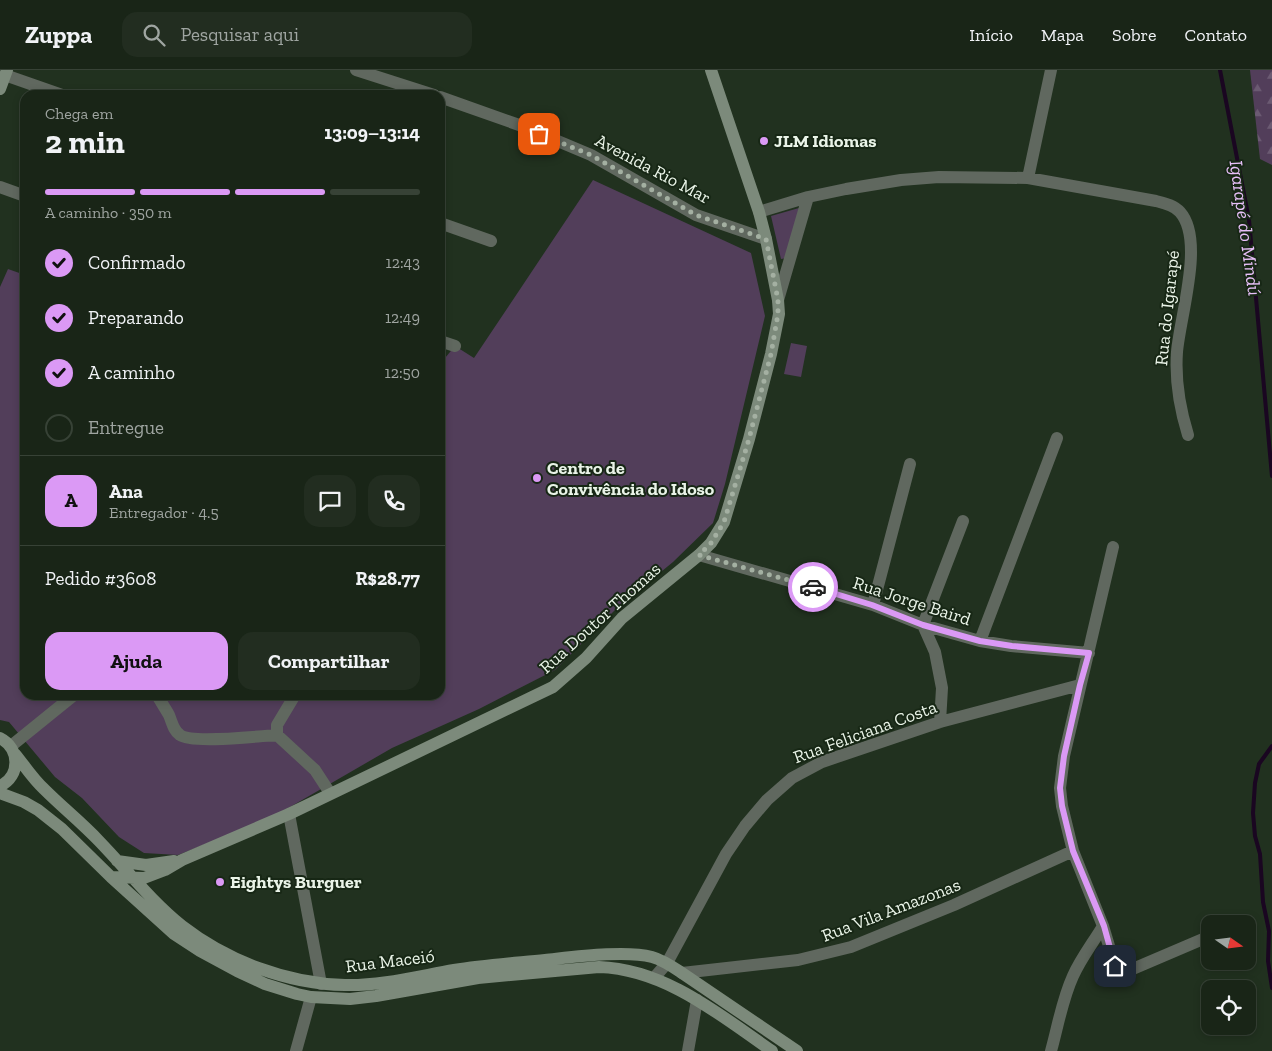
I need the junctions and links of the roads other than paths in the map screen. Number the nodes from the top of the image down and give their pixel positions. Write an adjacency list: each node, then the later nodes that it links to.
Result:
1 (356, 70): 7 (street)
2 (712, 70): 13 (main road, Rua Doutor Thomas)
3 (1051, 70): 9 (street)
4 (6, 73): 5 (main road); 6 (street)
5 (0, 89)
6 (49, 90)
7 (418, 90)
8 (445, 99): 15 (street, Avenida Rio Mar)
9 (1028, 178): 12 (street, Rua do Igarapé); 20 (street, Rua do Igarapé)
10 (0, 187): 11 (street)
11 (20, 194)
12 (808, 197): 13 (street, Rua do Igarapé); 17 (street, Rua Doutor Thomas)
13 (759, 212): 15 (main road, Rua Doutor Thomas)
14 (445, 225): 16 (street)
15 (766, 239): 17 (main road, Rua Doutor Thomas)
16 (491, 240)
17 (778, 300): 25 (main road, Rua Doutor Thomas)
18 (445, 343): 19 (street)
19 (455, 346)
20 (1188, 435)
21 (1057, 438): 28 (street)
22 (910, 464): 26 (street)
23 (963, 521): 27 (street)
24 (1113, 547): 29 (street)
25 (699, 555): 26 (street, Rua Jorge Baird); 40 (main road, Rua Doutor Thomas)
26 (872, 605): 27 (street, Rua Jorge Baird)
27 (923, 625): 28 (street, Rua Jorge Baird); 34 (street)
28 (980, 641): 29 (street, Rua Jorge Baird)
29 (1089, 653): 30 (street)
30 (1080, 685): 34 (street, Rua Feliciana Costa); 42 (street)
31 (68, 700): 37 (street)
32 (160, 700): 35 (street)
33 (292, 700): 35 (street)
34 (940, 722): 51 (street, Rua Feliciana Costa)
35 (277, 735): 40 (street)
36 (0, 738): 37 (main road, Rua Maceió)
37 (13, 750): 38 (main road); 44 (main road, Rua Maceió)
38 (0, 786)
39 (0, 793): 46 (main road, Rua Maceió)
40 (330, 793): 41 (main road, Rua Doutor Thomas)
41 (288, 814): 43 (main road, Rua Doutor Thomas); 54 (street)
42 (1073, 851): 49 (street); 52 (street, Rua Vila Amazonas)
43 (182, 860): 44 (main road, Rua Doutor Thomas); 45 (main road, Rua Doutor Thomas)
44 (117, 861): 47 (main road, Rua Maceió)
45 (165, 870): 47 (main road, Rua Doutor Thomas); 48 (main road)
46 (111, 877): 47 (main road, Rua Doutor Thomas); 55 (main road, Rua Maceió)
47 (133, 878): 48 (main road, Rua Maceió)
48 (154, 900): 54 (main road, Rua Maceió)
49 (1104, 926): 50 (street); 61 (street)
50 (1201, 940)
51 (666, 963): 52 (main road, Rua Maceió); 53 (street, Rua Feliciana Costa); 54 (main road, Rua Maceió)
52 (682, 973): 60 (main road, Rua Maceió)
53 (654, 978): 55 (main road, Rua Maceió); 56 (main road, Rua Maceió)
54 (321, 984)
55 (312, 997): 57 (street)
56 (696, 1000): 58 (street); 59 (main road, Rua Maceió)
57 (296, 1051)
58 (688, 1051)
59 (772, 1051)
60 (797, 1051)
61 (1051, 1051)

